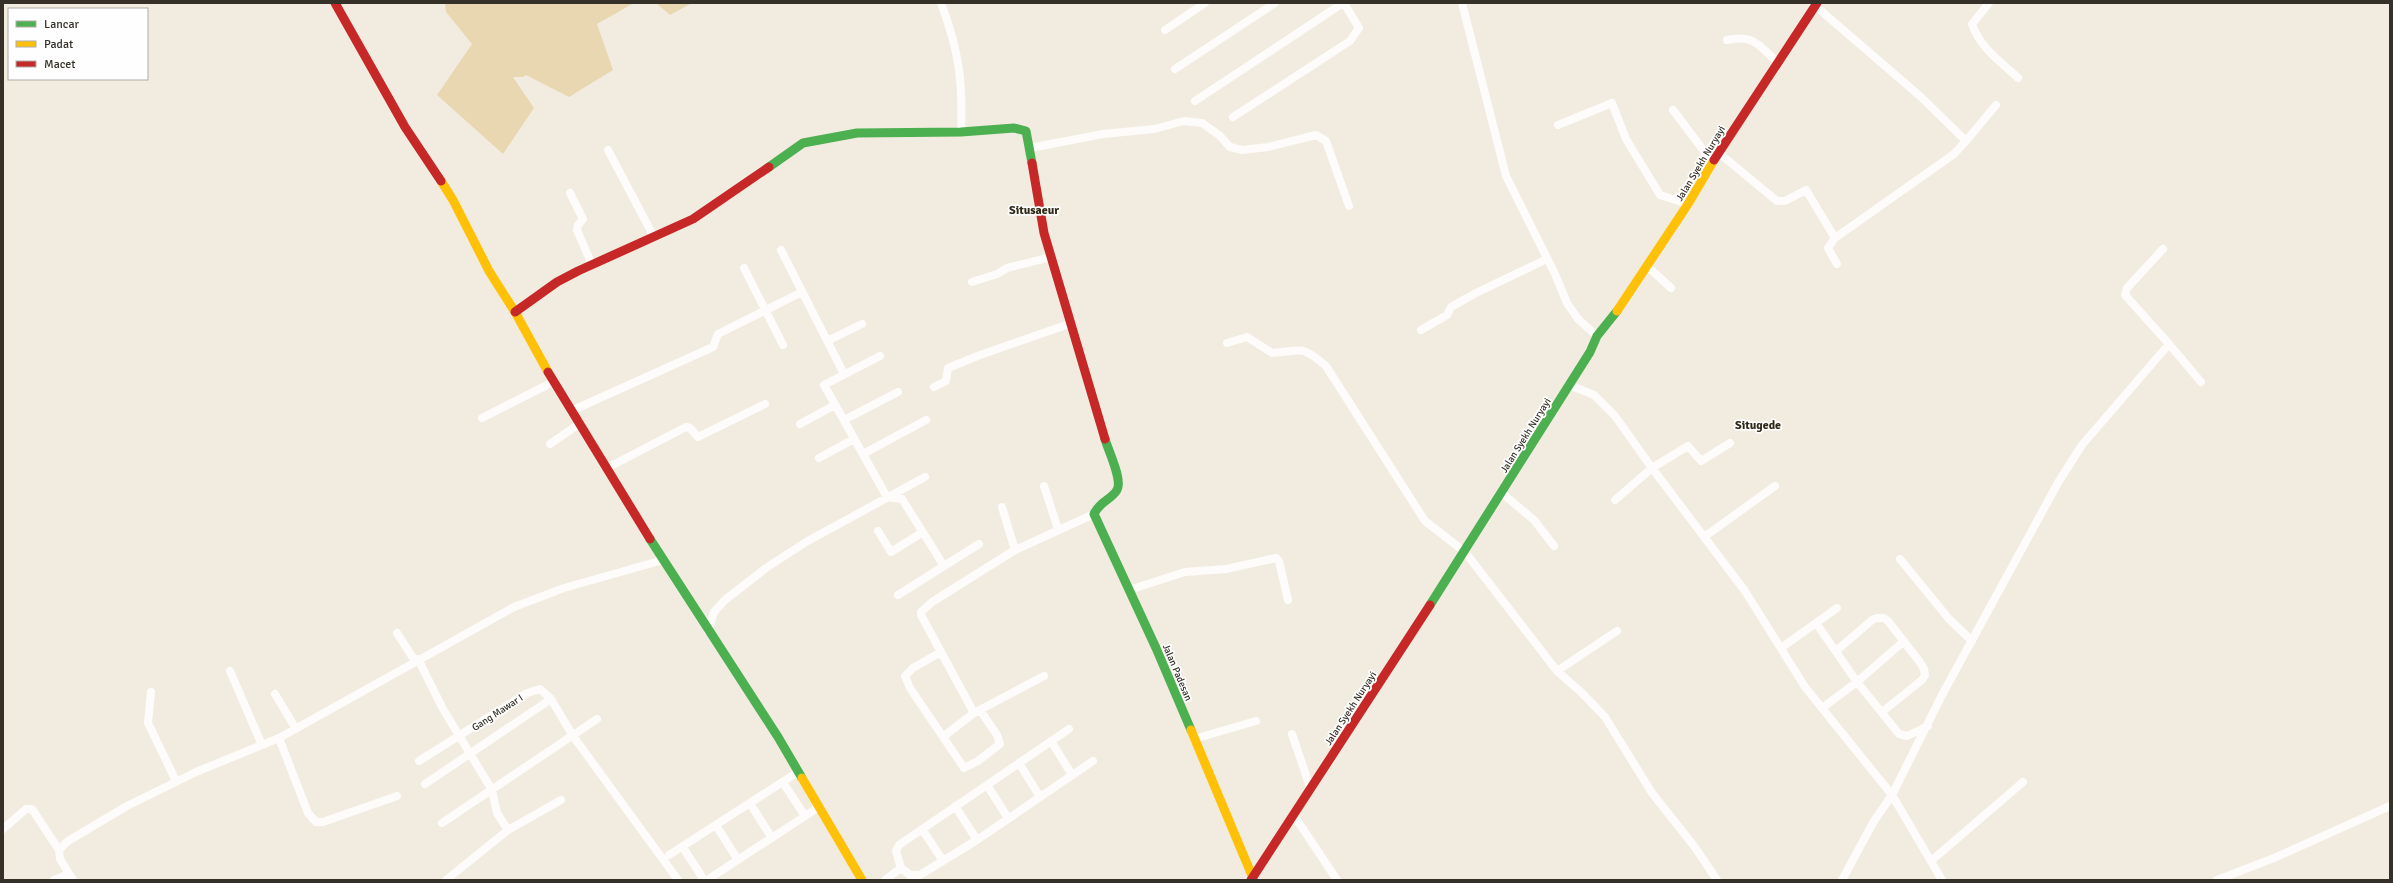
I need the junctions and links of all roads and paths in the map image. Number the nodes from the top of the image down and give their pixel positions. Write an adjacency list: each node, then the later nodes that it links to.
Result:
1 (335, 3): 42 (street)
2 (941, 3): 19 (street)
3 (1205, 3): 9 (street)
4 (1275, 3): 12 (street)
5 (1344, 3): 14 (street); 17 (street)
6 (1462, 3): 33 (street)
7 (1989, 3): 13 (street)
8 (1815, 4): 11 (street, Jalan Syekh Nuryayi); 20 (street)
9 (1165, 30)
10 (1727, 40): 11 (street)
11 (1777, 62): 23 (street, Jalan Syekh Nuryayi)
12 (1175, 69)
13 (2018, 78)
14 (1195, 101)
15 (1996, 105): 20 (street)
16 (1673, 110): 24 (street)
17 (1233, 117)
18 (1558, 126): 26 (street)
19 (961, 132): 21 (street); 28 (street)
20 (1966, 141): 29 (street)
21 (1030, 148): 27 (street); 32 (street)
22 (608, 150): 28 (street)
23 (1719, 152): 24 (street, Jalan Syekh Nuryayi); 29 (street)
24 (1713, 163): 26 (street, Jalan Syekh Nuryayi)
25 (570, 193): 35 (street)
26 (1688, 204): 36 (street, Jalan Syekh Nuryayi)
27 (1349, 206)
28 (654, 237): 35 (street)
29 (1835, 238): 34 (street)
30 (2163, 249): 49 (street)
31 (781, 250): 40 (street)
32 (1051, 257): 38 (street); 44 (street)
33 (1547, 259): 45 (street); 46 (street)
34 (1837, 264)
35 (592, 265): 42 (street)
36 (1647, 266): 39 (street); 46 (street, Jalan Syekh Nuryayi)
37 (744, 268): 41 (street)
38 (972, 282)
39 (1671, 288)
40 (802, 292): 41 (street); 47 (street)
41 (766, 310): 50 (street); 60 (street)
42 (515, 312): 53 (street)
43 (862, 324): 47 (street)
44 (1069, 324): 56 (street); 80 (street)
45 (1421, 330)
46 (1598, 336): 55 (street, Jalan Syekh Nuryayi)
47 (827, 341): 52 (street)
48 (1227, 343): 88 (street)
49 (2169, 344): 54 (street); 101 (street)
50 (783, 345)
51 (880, 356): 52 (street)
52 (844, 374): 59 (street)
53 (553, 382): 60 (street); 61 (street)
54 (2201, 382)
55 (1569, 385): 72 (street); 76 (street, Jalan Syekh Nuryayi)
56 (934, 387)
57 (898, 392): 62 (street)
58 (765, 404): 71 (street)
59 (835, 405): 62 (street); 65 (street)
60 (571, 411): 64 (street)
61 (482, 418)
62 (844, 420): 66 (street)
63 (926, 420): 69 (street)
64 (579, 424): 68 (street); 71 (street)
65 (800, 424)
66 (854, 439): 69 (street); 70 (street)
67 (1730, 443): 72 (street)
68 (550, 444)
69 (863, 454): 77 (street)
70 (819, 458)
71 (607, 468): 90 (street)
72 (1652, 468): 78 (street); 84 (street)
73 (925, 477): 77 (street)
74 (1044, 486): 81 (street)
75 (1775, 486): 84 (street)
76 (1502, 493): 86 (street); 88 (street, Jalan Syekh Nuryayi)
77 (887, 498): 83 (street); 97 (street)
78 (1616, 500)
79 (1002, 506): 87 (street)
80 (1094, 514): 81 (street); 92 (street, Jalan Padesan)
81 (1058, 529): 87 (street)
82 (878, 531): 83 (street)
83 (923, 532): 91 (street)
84 (1704, 536): 102 (street)
85 (979, 544): 91 (street)
86 (1554, 546)
87 (1015, 550): 104 (street)
88 (1465, 552): 107 (street); 140 (street, Jalan Syekh Nuryayi)
89 (1900, 559): 101 (street)
90 (663, 560): 97 (street); 105 (street)
91 (944, 566): 93 (street)
92 (1129, 590): 94 (street); 126 (street, Jalan Padesan)
93 (898, 595)
94 (1288, 600)
95 (1837, 608): 96 (street)
96 (1816, 623): 102 (street); 103 (street)
97 (708, 630): 133 (street)
98 (1617, 631): 107 (street)
99 (397, 633): 105 (street)
100 (1904, 641): 103 (street); 109 (street); 115 (street)
101 (1972, 641): 118 (street)
102 (1781, 648): 113 (street)
103 (1836, 651): 109 (street)
104 (941, 652): 114 (street); 124 (street)
105 (417, 660): 119 (street); 122 (street)
106 (230, 671): 128 (street)
107 (1557, 671): 176 (street)
108 (1044, 676): 114 (street)
109 (1857, 682): 113 (street); 115 (street)
110 (151, 692): 135 (street)
111 (275, 694): 119 (street)
112 (551, 699): 122 (street, Gang Mawar I); 123 (street); 129 (street)
113 (1822, 708): 142 (street)
114 (977, 712): 124 (street); 124 (street)
115 (1882, 712): 118 (street)
116 (597, 719): 123 (street)
117 (1256, 721): 126 (street)
118 (1928, 726): 142 (street)
119 (296, 729): 125 (street)
120 (1069, 729): 127 (street)
121 (1292, 734): 140 (street)
122 (459, 736): 129 (street); 130 (street, Gang Mawar I)
123 (573, 736): 141 (street); 171 (street)
124 (944, 736)
125 (279, 738): 128 (street); 143 (street)
126 (1194, 739): 168 (street, Jalan Padesan)
127 (1051, 741): 132 (street); 134 (street)
128 (262, 745): 135 (street)
129 (469, 753): 137 (street); 141 (street)
130 (419, 761)
131 (1093, 761): 134 (street)
132 (1019, 763): 139 (street); 144 (street)
133 (798, 772): 149 (street); 162 (street)
134 (1072, 776): 144 (street)
135 (176, 781): 161 (street)
136 (2023, 782): 165 (street)
137 (425, 784)
138 (784, 784): 151 (street)
139 (986, 785): 147 (street); 152 (street)
140 (1310, 787): 150 (street, Jalan Syekh Nuryayi)
141 (492, 790): 153 (street); 157 (street)
142 (1892, 795): 165 (street); 177 (street)
143 (397, 796)
144 (1040, 797): 152 (street)
145 (561, 800): 157 (street)
146 (751, 806): 158 (street)
147 (955, 806): 156 (street); 159 (street)
148 (2390, 806): 179 (street)
149 (819, 807): 151 (street); 173 (street)
150 (1293, 814): 168 (street, Jalan Syekh Nuryayi); 175 (street)
151 (805, 816): 158 (street)
152 (1008, 818): 159 (street)
153 (442, 823)
154 (717, 827): 163 (street)
155 (3, 829): 161 (street)
156 (922, 829): 164 (street); 166 (street)
157 (508, 830): 170 (street)
158 (772, 838): 163 (street)
159 (977, 840): 164 (street)
160 (684, 849): 172 (street)
161 (59, 850): 167 (street)
162 (669, 855)
163 (738, 860): 172 (street)
164 (943, 860): 166 (street)
165 (1931, 861): 178 (street)
166 (901, 868): 174 (street)
167 (71, 877): 169 (street)
168 (1252, 879)
169 (54, 880)
170 (446, 880)
171 (678, 880)
172 (706, 880)
173 (862, 880)
174 (885, 880)
175 (1337, 880)
176 (1717, 880)
177 (1842, 880)
178 (1942, 880)
179 (2216, 880)

